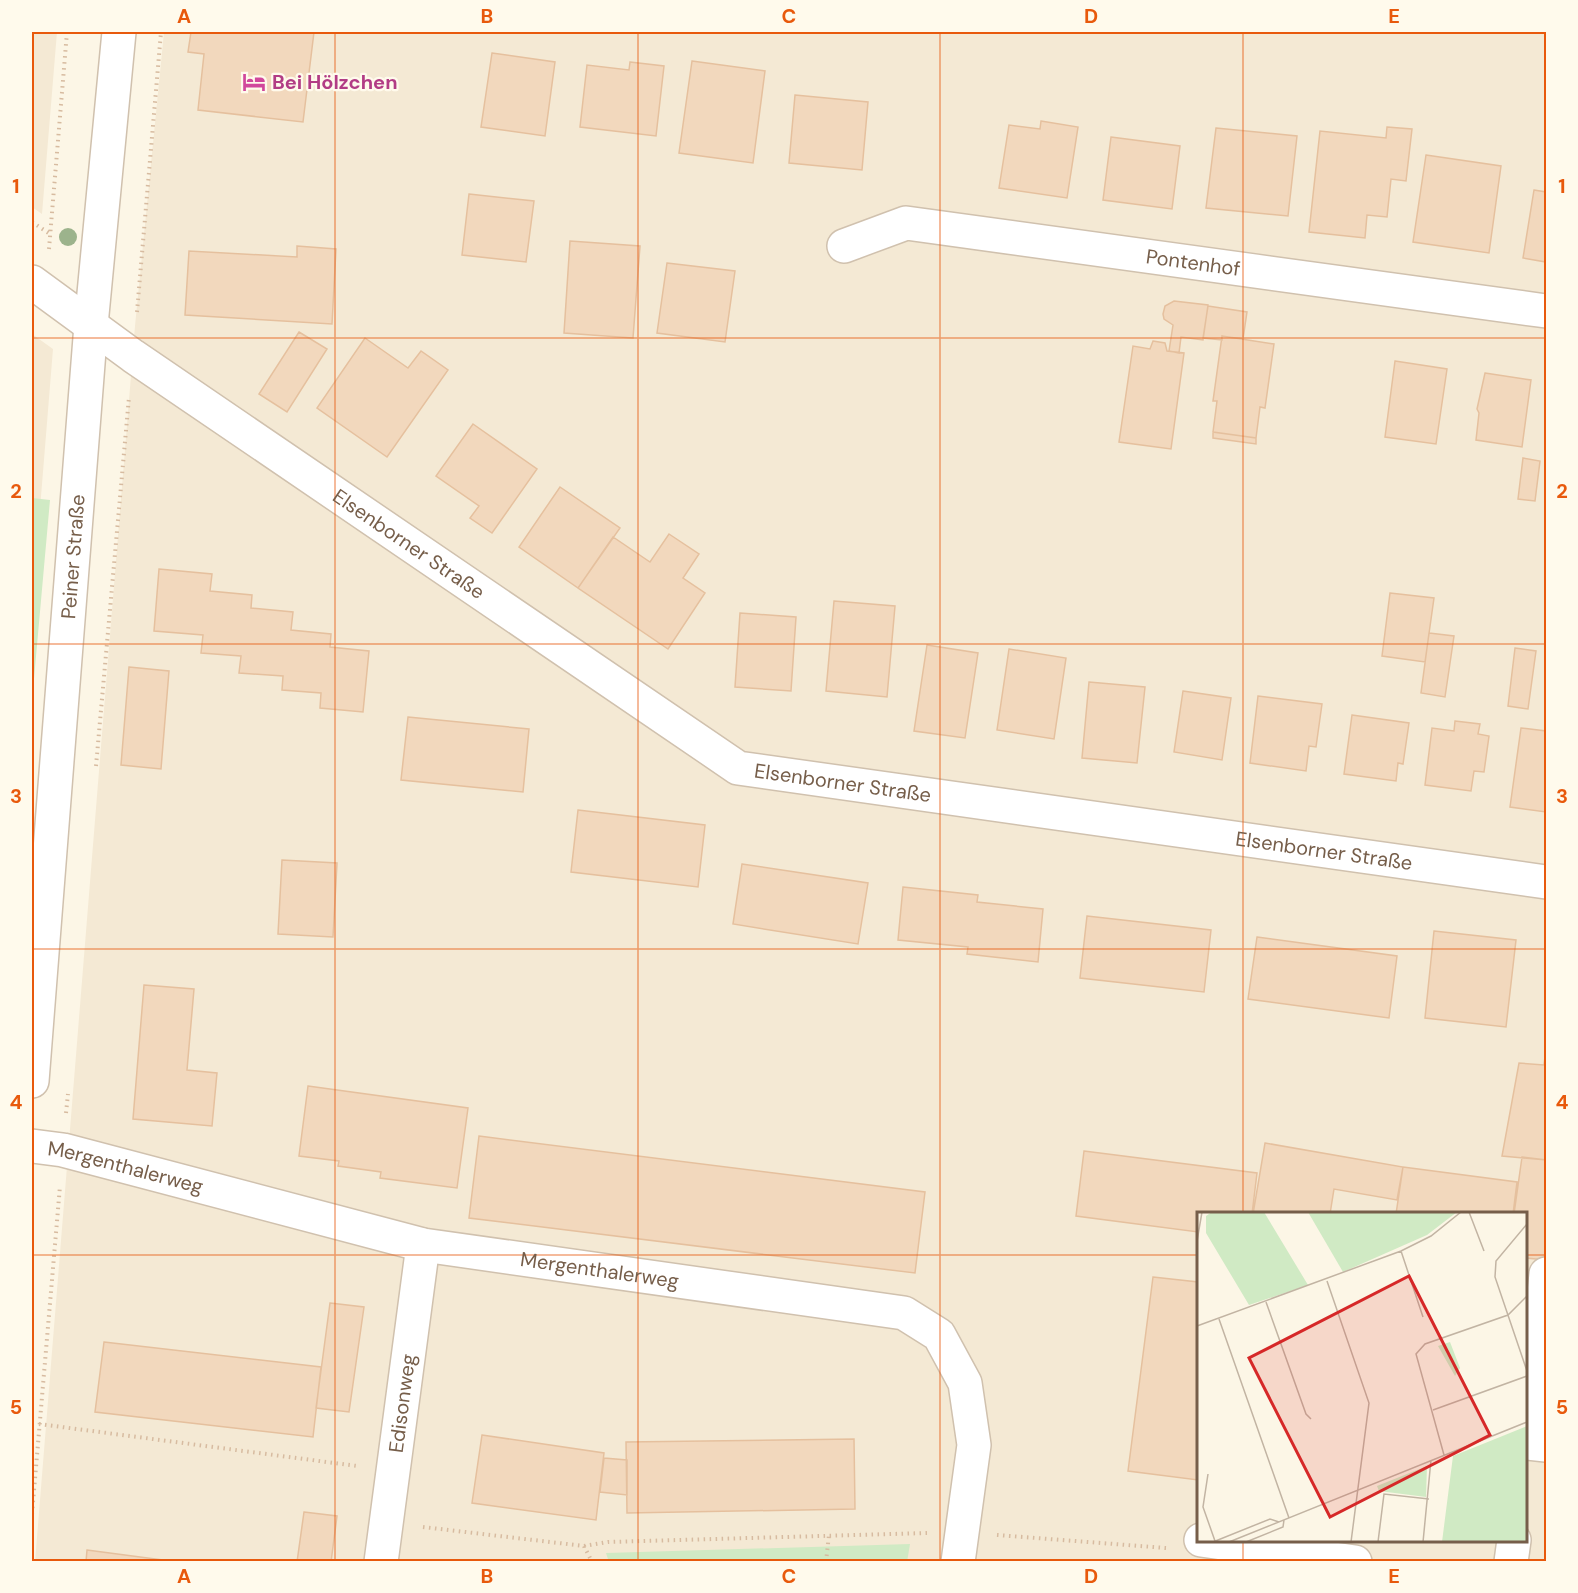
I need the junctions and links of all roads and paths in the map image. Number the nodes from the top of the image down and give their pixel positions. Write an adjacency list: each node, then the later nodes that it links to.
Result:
1 (67, 32): 4 (path)
2 (118, 32): 8 (street, Peiner Straße)
3 (161, 32): 9 (path)
4 (32, 222)
5 (844, 246): 7 (street, Pontenhof)
6 (32, 282): 8 (street, Elsenborner Straße)
7 (1546, 311)
8 (91, 325): 9 (street, Elsenborner Straße); 12 (street, Peiner Straße)
9 (133, 356): 10 (path); 11 (street, Elsenborner Straße)
10 (96, 774)
11 (1546, 882)
12 (34, 1029): 13 (street, Peiner Straße)
13 (32, 1080)
14 (69, 1082): 15 (path)
15 (47, 1148): 16 (street, Mergenthalerweg); 18 (path)
16 (423, 1245): 20 (street, Edisonweg); 28 (street, Mergenthalerweg)
17 (1546, 1274): 19 (street)
18 (39, 1424): 20 (path); 21 (path)
19 (1533, 1449)
20 (393, 1471): 22 (street, Edisonweg)
21 (32, 1514)
22 (386, 1523): 27 (path); 29 (street, Edisonweg)
23 (829, 1536): 27 (path); 28 (path); 31 (path)
24 (1197, 1540): 28 (path)
25 (1241, 1542): 32 (street)
26 (1514, 1542): 33 (street)
27 (584, 1546): 30 (path)
28 (960, 1546)
29 (381, 1562)
30 (592, 1562)
31 (826, 1562)
32 (1355, 1562)
33 (1510, 1562)

